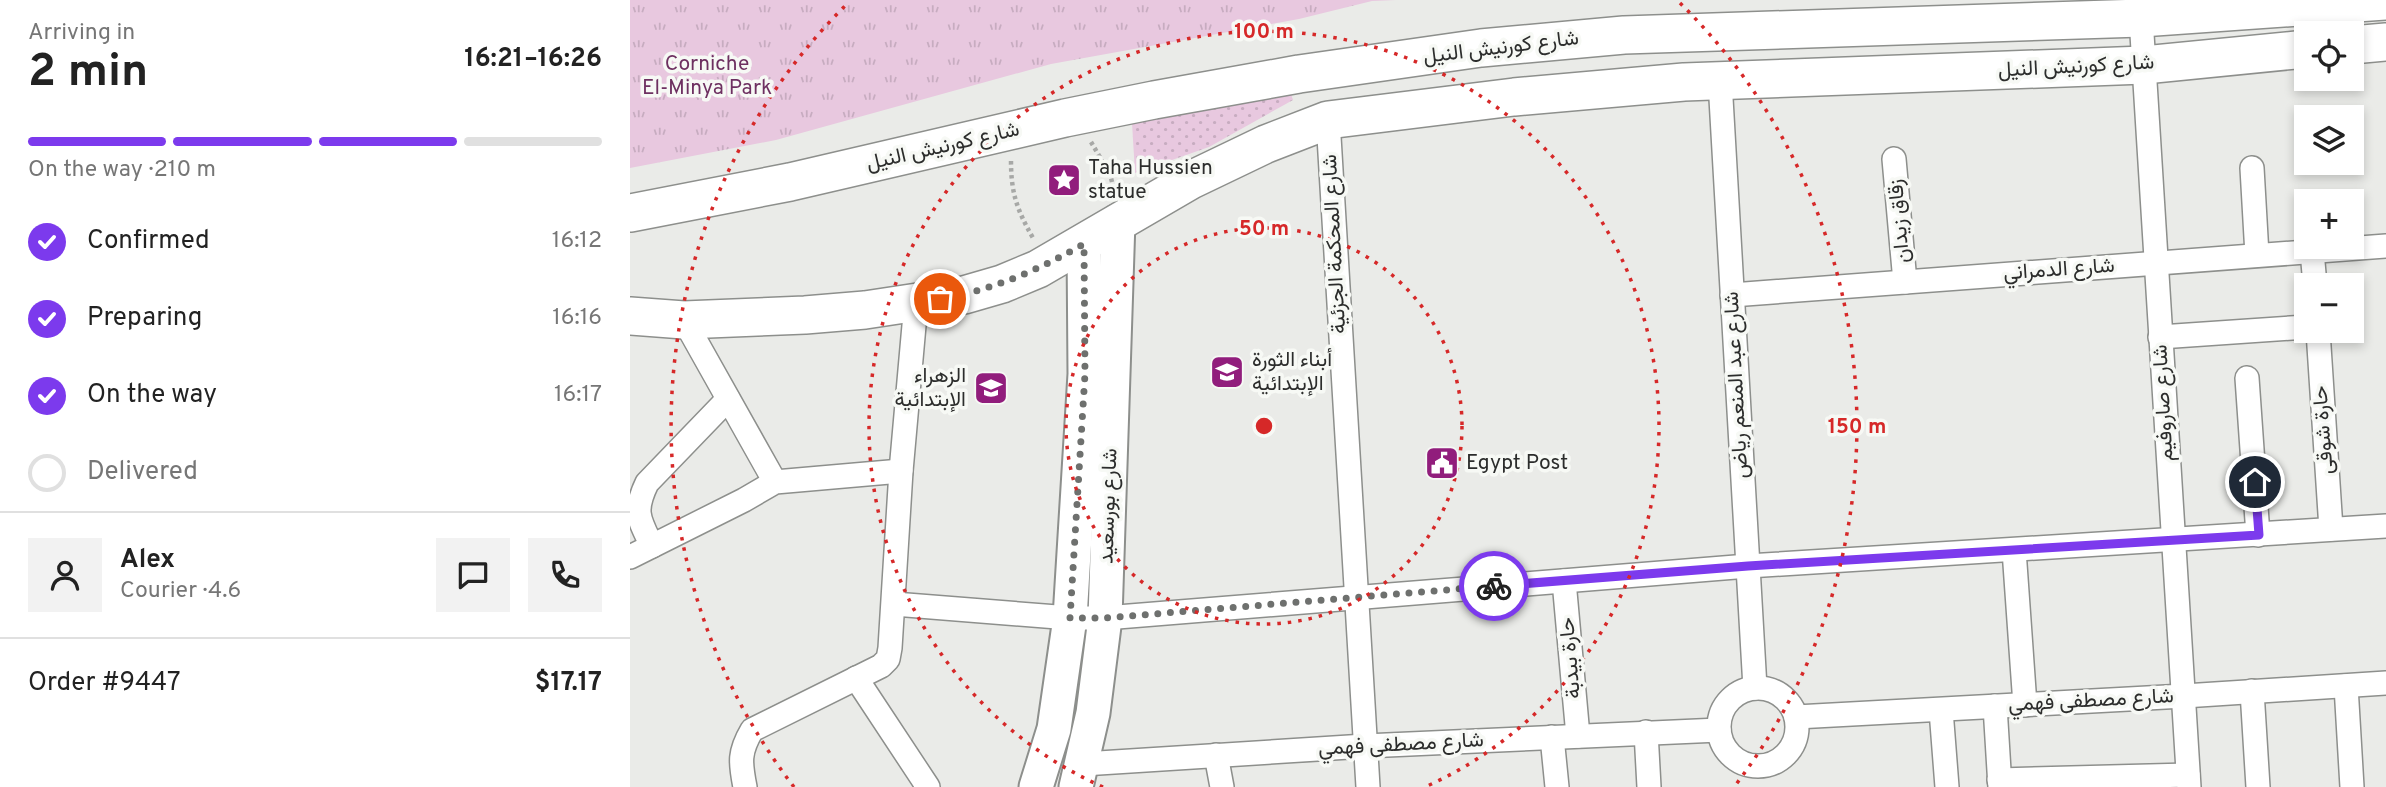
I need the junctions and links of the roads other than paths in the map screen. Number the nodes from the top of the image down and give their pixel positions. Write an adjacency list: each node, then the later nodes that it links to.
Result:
1 (2386, 1): 2 (main road, شارع كورنيش النيل)
2 (2141, 18): 3 (main road, شارع كورنيش النيل); 8 (street, شارع صاروفيم)
3 (1736, 31): 4 (main road, شارع كورنيش النيل); 9 (main road)
4 (1680, 33): 10 (main road); 14 (main road, شارع كورنيش النيل)
5 (2386, 42): 6 (main road)
6 (2364, 44)
7 (2294, 50): 8 (main road, شارع كورنيش النيل)
8 (2144, 65): 9 (main road, شارع كورنيش النيل); 21 (street, شارع صاروفيم)
9 (1730, 81): 10 (main road, شارع كورنيش النيل); 23 (street, شارع عبد المنعم رياض)
10 (1684, 82): 11 (main road, شارع كورنيش النيل)
11 (1328, 120): 15 (main road, شارع كورنيش النيل); 43 (street, شارع المحكمة الجزئية)
12 (1894, 159): 22 (street, زقاق زيدان)
13 (2252, 169): 20 (street)
14 (630, 213)
15 (1118, 221): 18 (main road, شارع كورنيش النيل); 46 (main road, شارع بورسعيد)
16 (2386, 246): 17 (street, شارع الدمراني)
17 (2364, 247)
18 (1070, 252): 24 (main road, شارع كورنيش النيل); 45 (main road, شارع بورسعيد)
19 (2294, 252): 20 (street, شارع الدمراني)
20 (2257, 255): 21 (street, شارع الدمراني)
21 (2157, 263): 22 (street, شارع الدمراني); 28 (street, شارع صاروفيم)
22 (1905, 282): 23 (street, شارع الدمراني)
23 (1732, 295): 41 (street, شارع عبد المنعم رياض)
24 (916, 303): 26 (main road, شارع كورنيش النيل); 32 (street)
25 (630, 316): 26 (main road, شارع كورنيش النيل)
26 (684, 320): 31 (street)
27 (2294, 328): 28 (street)
28 (2160, 337): 37 (street, شارع صاروفيم)
29 (2319, 343): 35 (street, حارة شوقى)
30 (2247, 378): 36 (street)
31 (728, 399): 33 (street); 38 (street)
32 (901, 471): 33 (street); 44 (street)
33 (775, 482): 38 (street)
34 (2386, 526): 35 (street)
35 (2331, 530): 36 (street)
36 (2259, 535): 37 (street)
37 (2173, 540): 39 (street); 52 (street, شارع صاروفيم)
38 (652, 546): 40 (street)
39 (2014, 550): 41 (street); 53 (street)
40 (630, 557)
41 (1748, 566): 42 (street); 50 (street, شارع عبد المنعم رياض)
42 (1564, 581): 43 (street); 59 (street, حارة بيدبة)
43 (1357, 597): 46 (street); 61 (street, شارع المحكمة الجزئية)
44 (894, 604): 45 (street); 47 (street)
45 (1070, 618): 46 (street); 69 (main road, شارع بورسعيد)
46 (1105, 618): 63 (main road, شارع بورسعيد)
47 (856, 678): 67 (street); 68 (street)
48 (2386, 683): 49 (street, شارع مصطفى فهمي)
49 (2346, 685): 51 (street, شارع مصطفى فهمي); 76 (street)
50 (1755, 688): 56 (street); 57 (street)
51 (2252, 691): 52 (street, شارع مصطفى فهمي); 75 (street)
52 (2184, 696): 53 (street, شارع مصطفى فهمي); 65 (street, شارع صاروفيم)
53 (2025, 705): 54 (street, شارع مصطفى فهمي)
54 (1995, 706): 55 (street, شارع مصطفى فهمي); 66 (street)
55 (1941, 710): 56 (street, شارع مصطفى فهمي); 74 (street)
56 (1796, 717): 64 (street)
57 (1719, 730): 58 (street, شارع مصطفى فهمي); 64 (street)
58 (1646, 732): 59 (street, شارع مصطفى فهمي); 73 (street)
59 (1578, 736): 60 (street, شارع مصطفى فهمي)
60 (1552, 737): 61 (street, شارع مصطفى فهمي); 72 (street)
61 (1365, 746): 62 (street, شارع مصطفى فهمي); 71 (street, شارع المحكمة الجزئية)
62 (1216, 755): 63 (street, شارع مصطفى فهمي); 70 (street)
63 (1079, 775)
64 (1757, 777)
65 (2188, 781): 66 (street)
66 (2000, 783)
67 (745, 787)
68 (928, 787)
69 (1036, 787)
70 (1222, 787)
71 (1368, 787)
72 (1557, 787)
73 (1649, 787)
74 (1947, 787)
75 (2258, 787)
76 (2352, 787)

